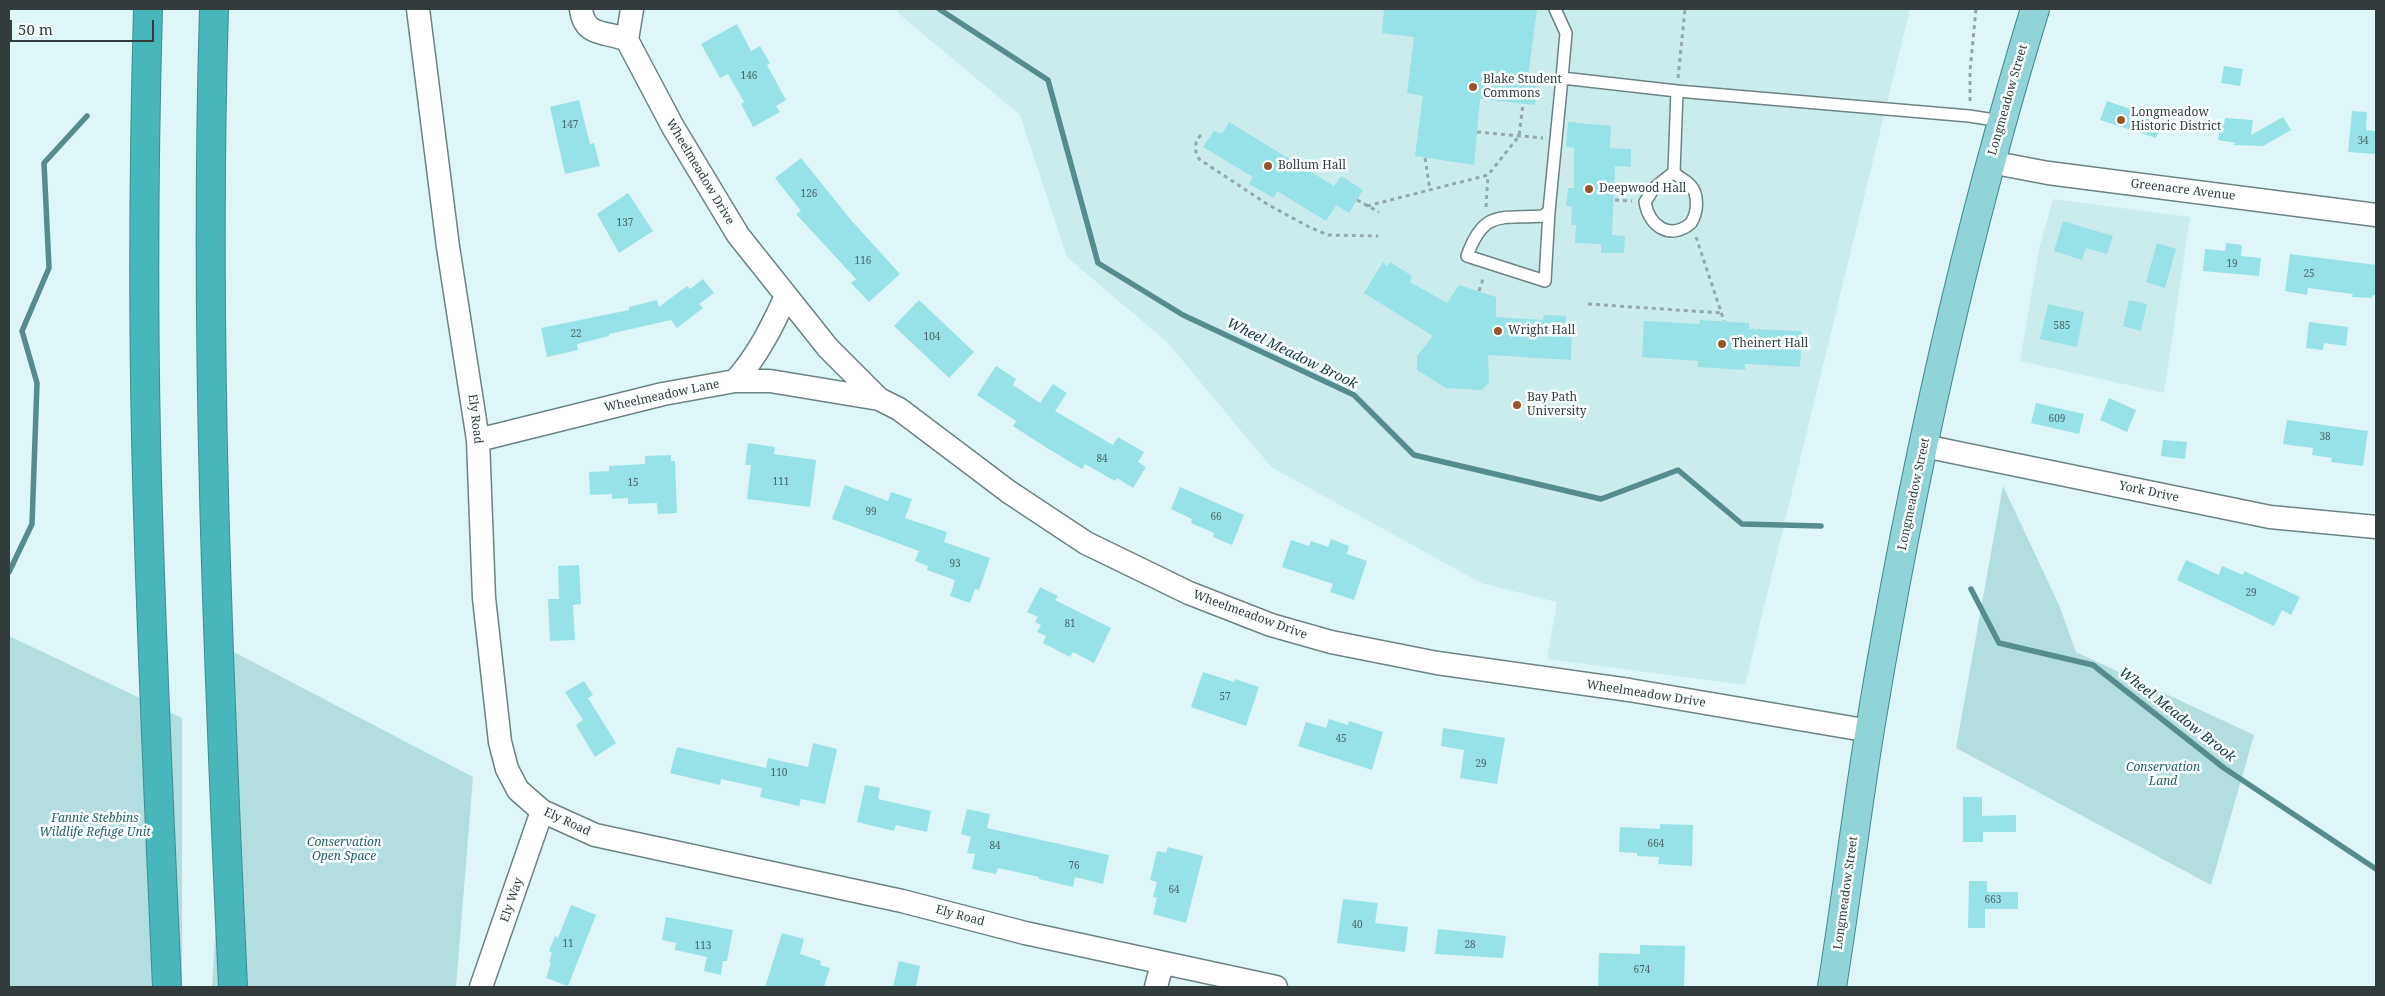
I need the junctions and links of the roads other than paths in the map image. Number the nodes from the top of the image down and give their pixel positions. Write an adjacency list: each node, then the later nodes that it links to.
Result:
1 (148, 9): 25 (highway)
2 (214, 9): 26 (highway)
3 (418, 9): 19 (street, Ely Road)
4 (581, 9): 8 (street)
5 (632, 9): 8 (street)
6 (1555, 9): 9 (lane)
7 (2034, 9): 11 (main road, Longmeadow Street)
8 (627, 40): 16 (street, Wheelmeadow Drive)
9 (1562, 78): 10 (lane); 14 (lane)
10 (1677, 91): 11 (lane); 13 (lane)
11 (2001, 121): 12 (main road, Longmeadow Street)
12 (1990, 162): 15 (street, Greenacre Avenue); 20 (main road, Longmeadow Street)
13 (1674, 172): 13 (lane)
14 (1549, 211): 14 (lane)
15 (2376, 215)
16 (786, 296): 17 (street); 18 (street, Wheelmeadow Drive)
17 (735, 381): 18 (street, Wheelmeadow Lane); 19 (street, Wheelmeadow Lane)
18 (879, 399): 22 (street, Wheelmeadow Drive)
19 (478, 440): 23 (street, Ely Road)
20 (1924, 446): 21 (street, York Drive); 22 (main road, Longmeadow Street)
21 (2376, 526)
22 (1870, 731): 30 (main road, Longmeadow Street)
23 (542, 811): 24 (street, Ely Road); 27 (street, Ely Way)
24 (1162, 964): 28 (street); 29 (street, Ely Road)
25 (167, 987)
26 (233, 987)
27 (480, 987)
28 (1156, 987)
29 (1276, 987)
30 (1832, 987)

